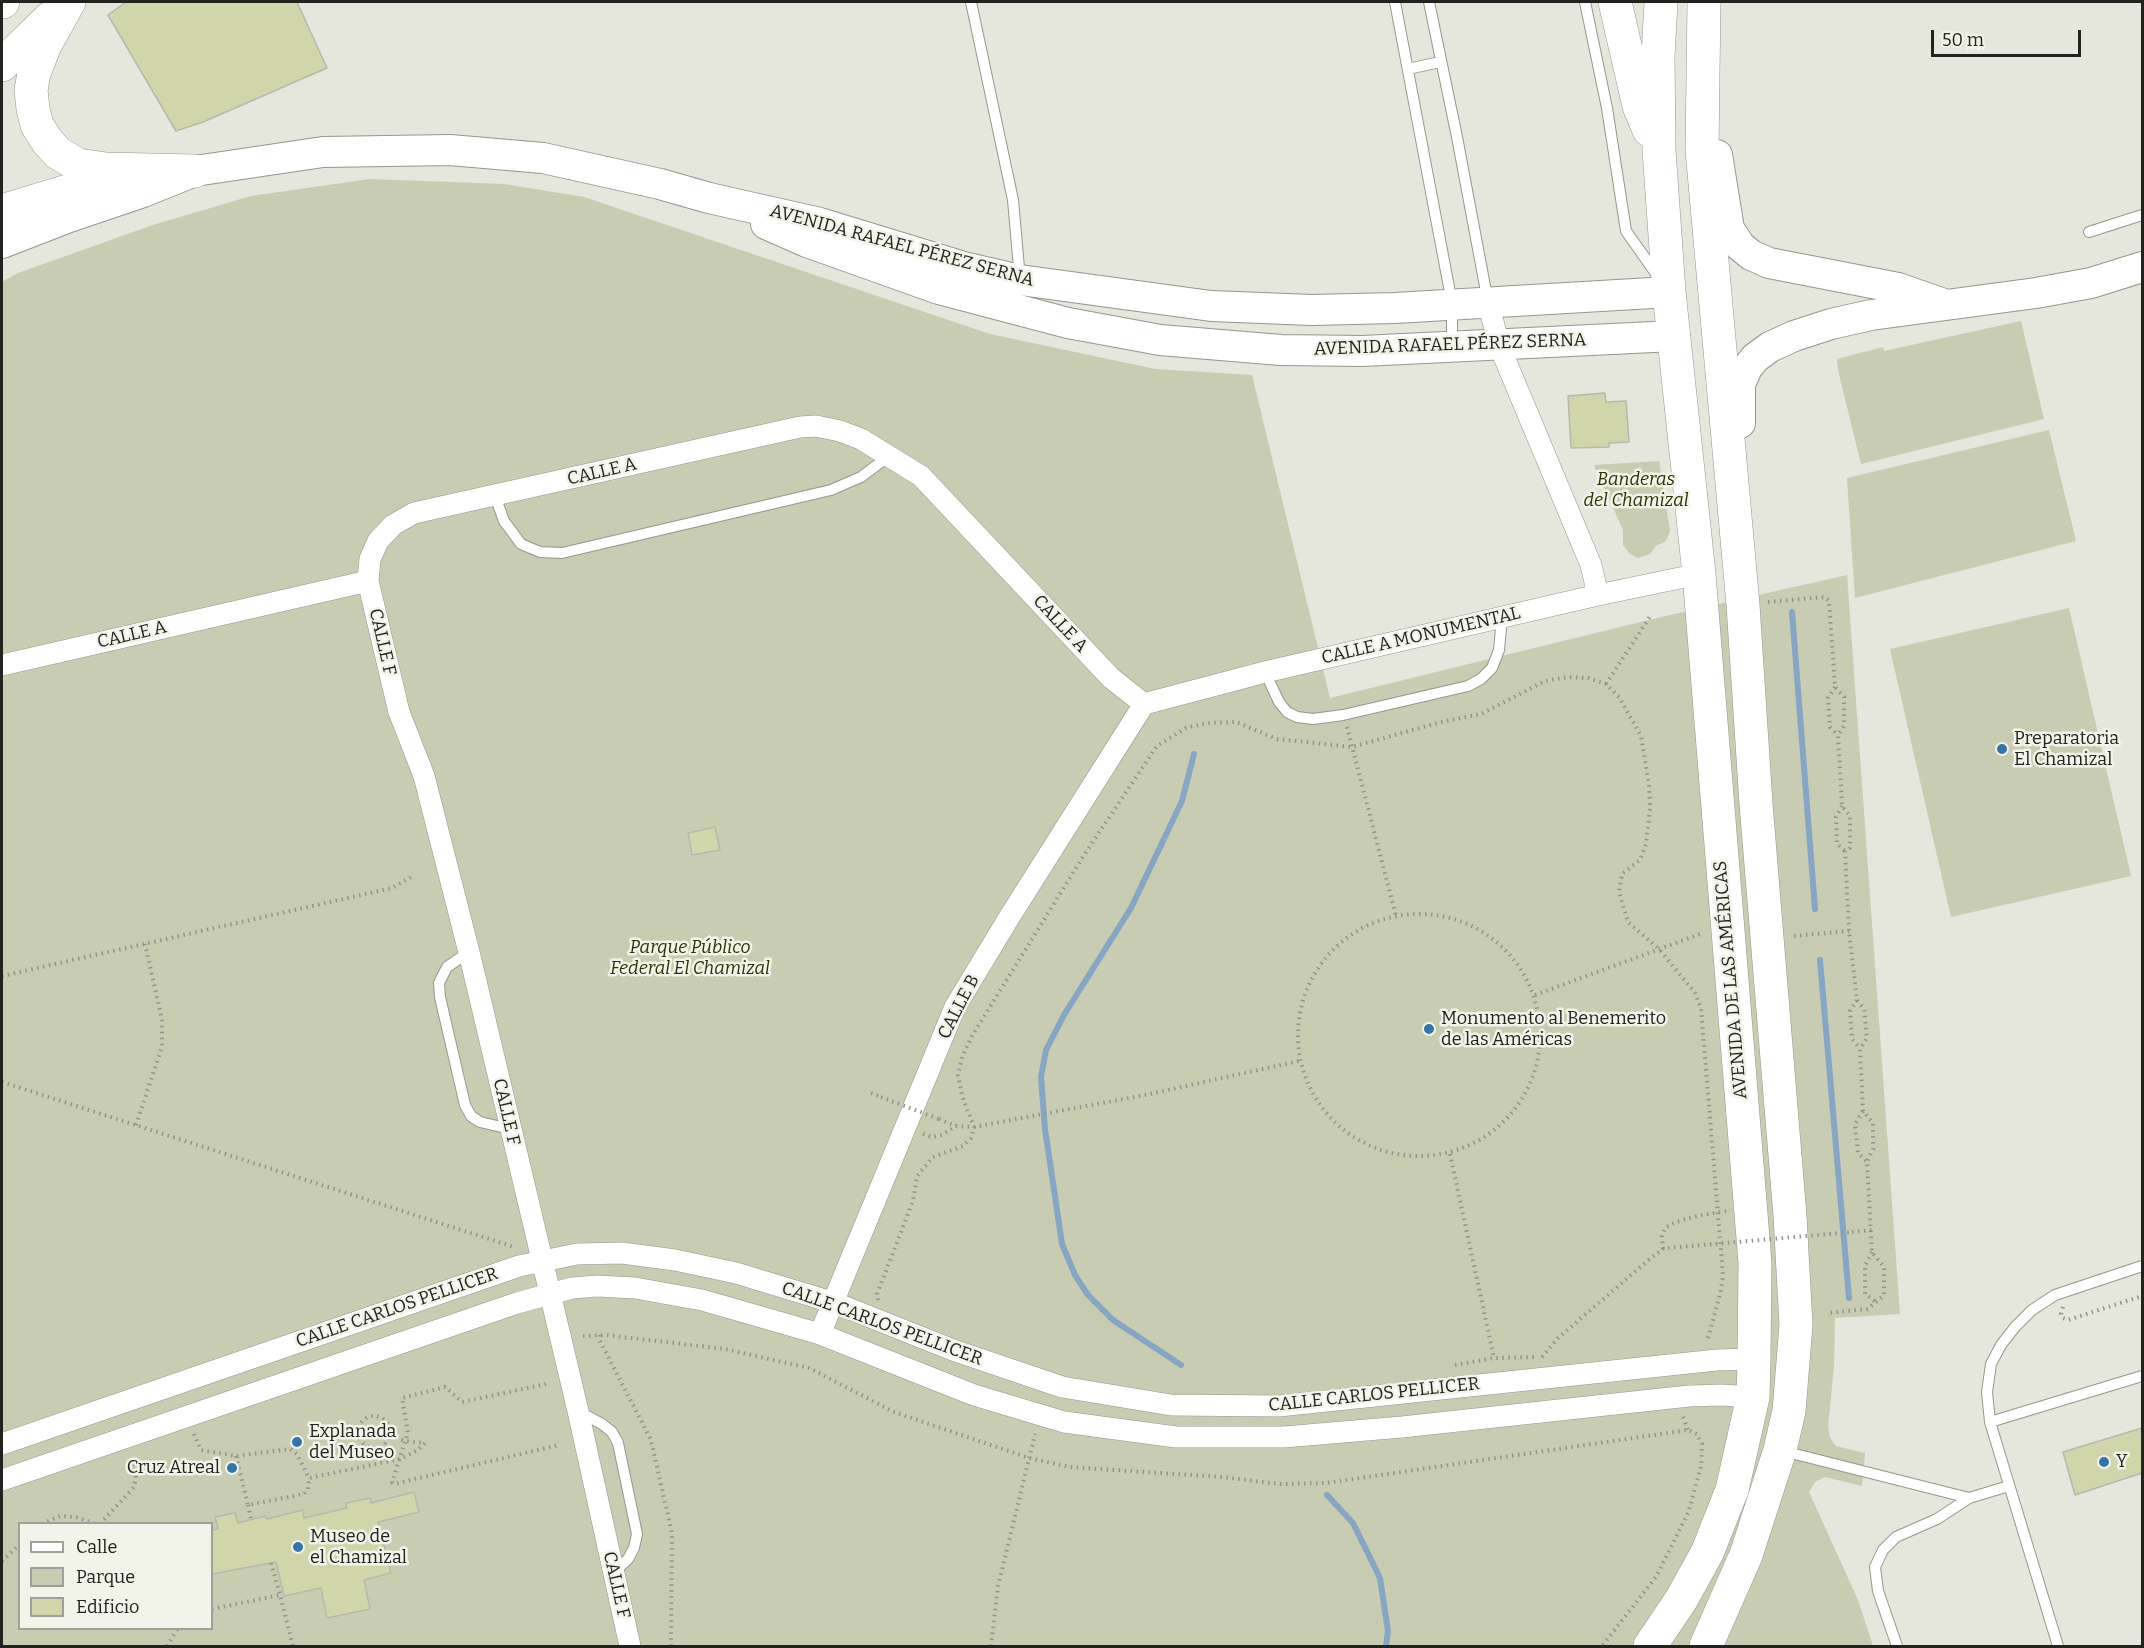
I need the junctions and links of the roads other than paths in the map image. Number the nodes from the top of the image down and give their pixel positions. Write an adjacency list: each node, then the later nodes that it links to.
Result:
1 (68, 2): 10 (highway); 14 (highway)
2 (971, 2): 21 (lane)
3 (1395, 2): 11 (lane)
4 (1429, 2): 9 (lane)
5 (1585, 2): 20 (lane)
6 (1661, 2): 13 (highway, AVENIDA DE LAS AMÉRICAS)
7 (1704, 2): 12 (highway)
8 (1623, 17): 13 (highway)
9 (1440, 62): 11 (lane); 22 (lane)
10 (2, 65)
11 (1408, 69): 23 (lane)
12 (1702, 90): 24 (main road); 30 (highway)
13 (1659, 150): 20 (highway, AVENIDA DE LAS AMÉRICAS)
14 (195, 171): 15 (highway); 18 (main road, AVENIDA RAFAEL PÉREZ SERNA); 21 (main road, AVENIDA RAFAEL PÉREZ SERNA)
15 (2, 211)
16 (2142, 215): 17 (lane)
17 (2089, 232)
18 (2, 243)
19 (2142, 267): 24 (main road)
20 (1669, 292): 22 (main road, AVENIDA RAFAEL PÉREZ SERNA); 25 (highway, AVENIDA DE LAS AMÉRICAS)
21 (1018, 295): 23 (main road, AVENIDA RAFAEL PÉREZ SERNA); 27 (main road, AVENIDA RAFAEL PÉREZ SERNA)
22 (1488, 302): 23 (main road, AVENIDA RAFAEL PÉREZ SERNA); 26 (street)
23 (1452, 303): 27 (lane)
24 (1950, 306): 30 (main road)
25 (1674, 336): 26 (main road, AVENIDA RAFAEL PÉREZ SERNA); 31 (highway, AVENIDA DE LAS AMÉRICAS)
26 (1499, 345): 27 (main road, AVENIDA RAFAEL PÉREZ SERNA); 33 (street)
27 (1452, 347)
28 (890, 456): 29 (street, CALLE A); 29 (lane); 37 (street, CALLE A)
29 (495, 496): 32 (street, CALLE A)
30 (1739, 568): 38 (highway)
31 (1700, 574): 33 (street, CALLE A MONUMENTAL); 38 (highway); 46 (highway, AVENIDA DE LAS AMÉRICAS)
32 (368, 581): 35 (street, CALLE A); 39 (street, CALLE F)
33 (1598, 595): 34 (street, CALLE A MONUMENTAL)
34 (1502, 617): 36 (street, CALLE A MONUMENTAL); 36 (lane)
35 (2, 665)
36 (1265, 672): 37 (street, CALLE A MONUMENTAL)
37 (1144, 704): 44 (street, CALLE B)
38 (1756, 804): 52 (highway)
39 (469, 952): 40 (street, CALLE F); 40 (lane)
40 (510, 1129): 41 (street, CALLE F)
41 (542, 1261): 43 (street, CALLE F); 44 (street, CALLE CARLOS PELLICER); 51 (street, CALLE CARLOS PELLICER)
42 (2142, 1266): 50 (lane)
43 (549, 1294): 45 (street, CALLE CARLOS PELLICER); 49 (street, CALLE F); 53 (street, CALLE CARLOS PELLICER)
44 (835, 1303): 45 (street, CALLE B); 46 (street, CALLE CARLOS PELLICER)
45 (820, 1334): 48 (street, CALLE CARLOS PELLICER)
46 (1754, 1359): 48 (highway, AVENIDA DE LAS AMÉRICAS)
47 (2142, 1376): 50 (lane)
48 (1753, 1397): 58 (highway, AVENIDA DE LAS AMÉRICAS)
49 (578, 1411): 56 (street, CALLE F); 56 (lane)
50 (1990, 1422): 54 (lane)
51 (2, 1444)
52 (1780, 1450): 55 (lane); 59 (highway)
53 (2, 1480)
54 (2009, 1486): 55 (lane); 61 (lane)
55 (1969, 1498): 60 (lane)
56 (613, 1572): 57 (street, CALLE F)
57 (630, 1647)
58 (1650, 1647)
59 (1706, 1647)
60 (1897, 1647)
61 (2058, 1647)

